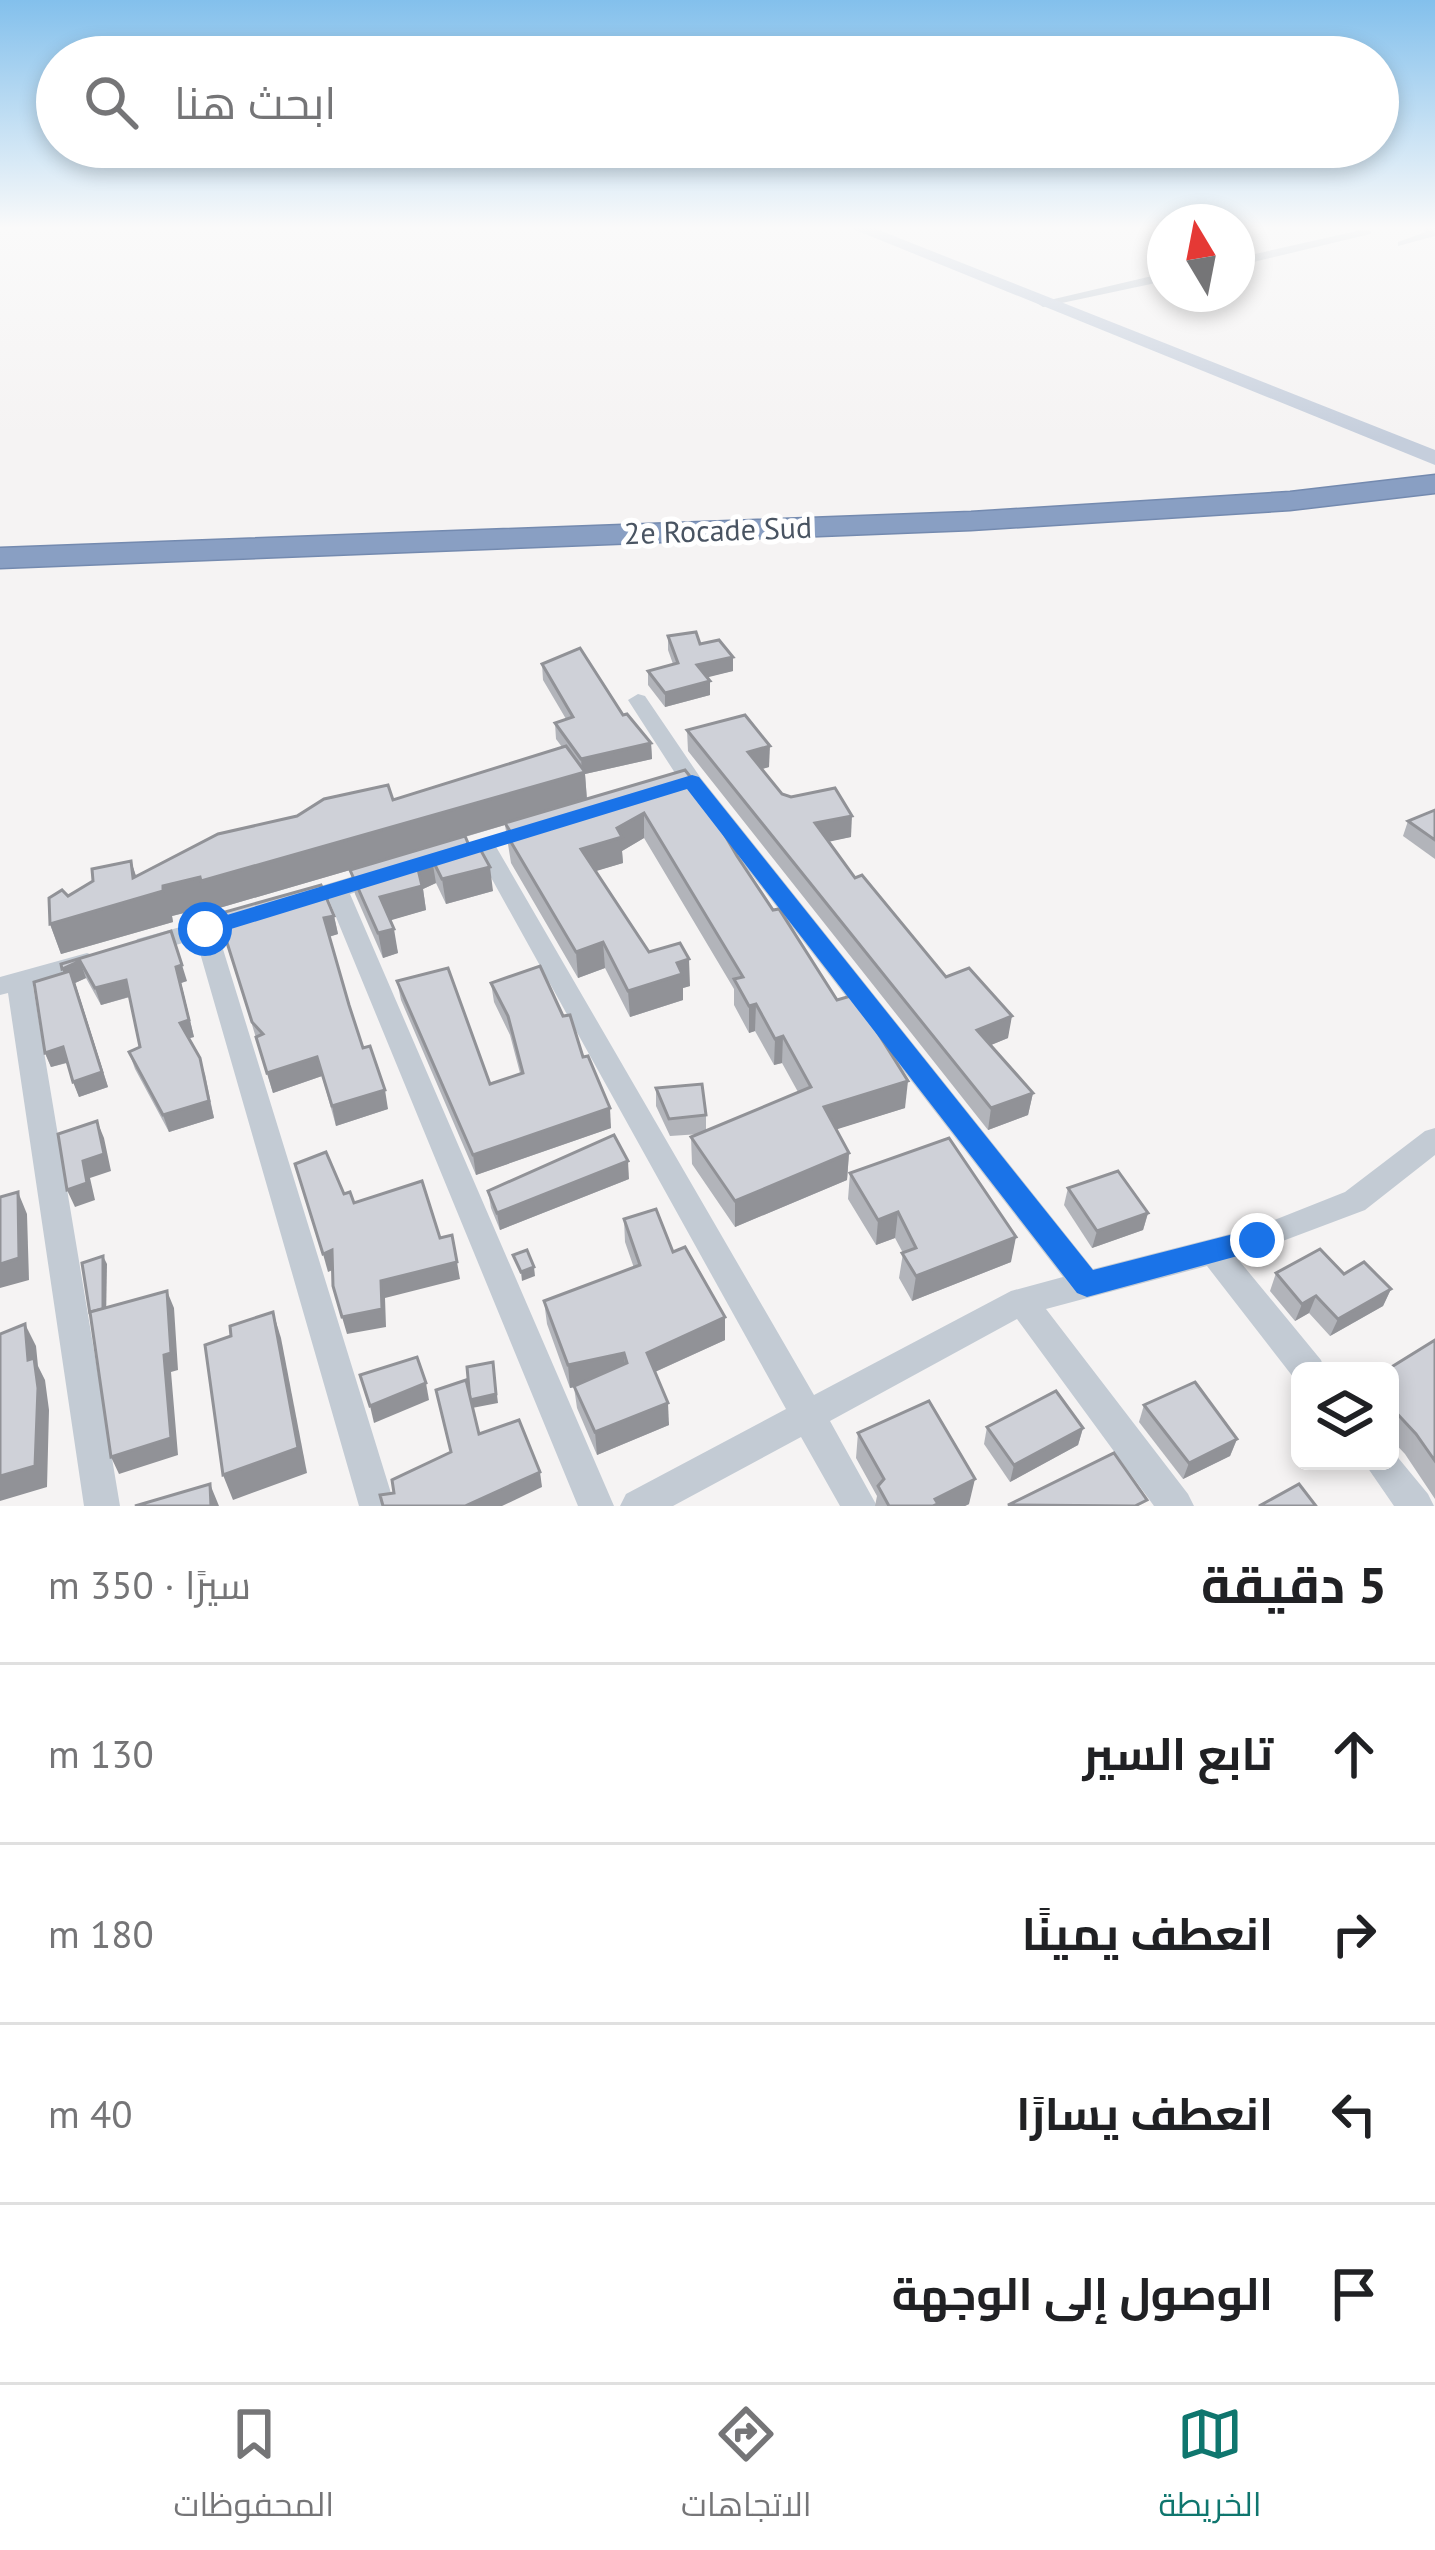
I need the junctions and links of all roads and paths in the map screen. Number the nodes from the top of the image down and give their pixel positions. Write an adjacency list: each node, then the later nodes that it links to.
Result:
1 (1029, 297): 3 (main road)
2 (1071, 297): 3 (street)
3 (1043, 303): 4 (main road)
4 (1435, 460): 6 (highway, 2e Rocade Sud)
5 (1435, 484): 7 (highway, 2e Rocade Sud)
6 (0, 532)
7 (0, 558)
8 (638, 700): 16 (street)
9 (484, 845): 19 (street)
10 (400, 870): 11 (street)
11 (336, 890): 12 (street); 23 (street)
12 (205, 929): 13 (street); 22 (street)
13 (10, 983): 21 (street)
14 (1435, 1139): 15 (street)
15 (1215, 1254): 16 (street); 18 (street)
16 (1087, 1284): 17 (street)
17 (1022, 1301): 19 (street); 26 (street)
18 (1302, 1362)
19 (806, 1415): 24 (street); 25 (street)
20 (1387, 1470): 27 (street)
21 (102, 1506)
22 (377, 1506)
23 (596, 1506)
24 (638, 1506)
25 (859, 1506)
26 (1176, 1506)
27 (1416, 1506)

